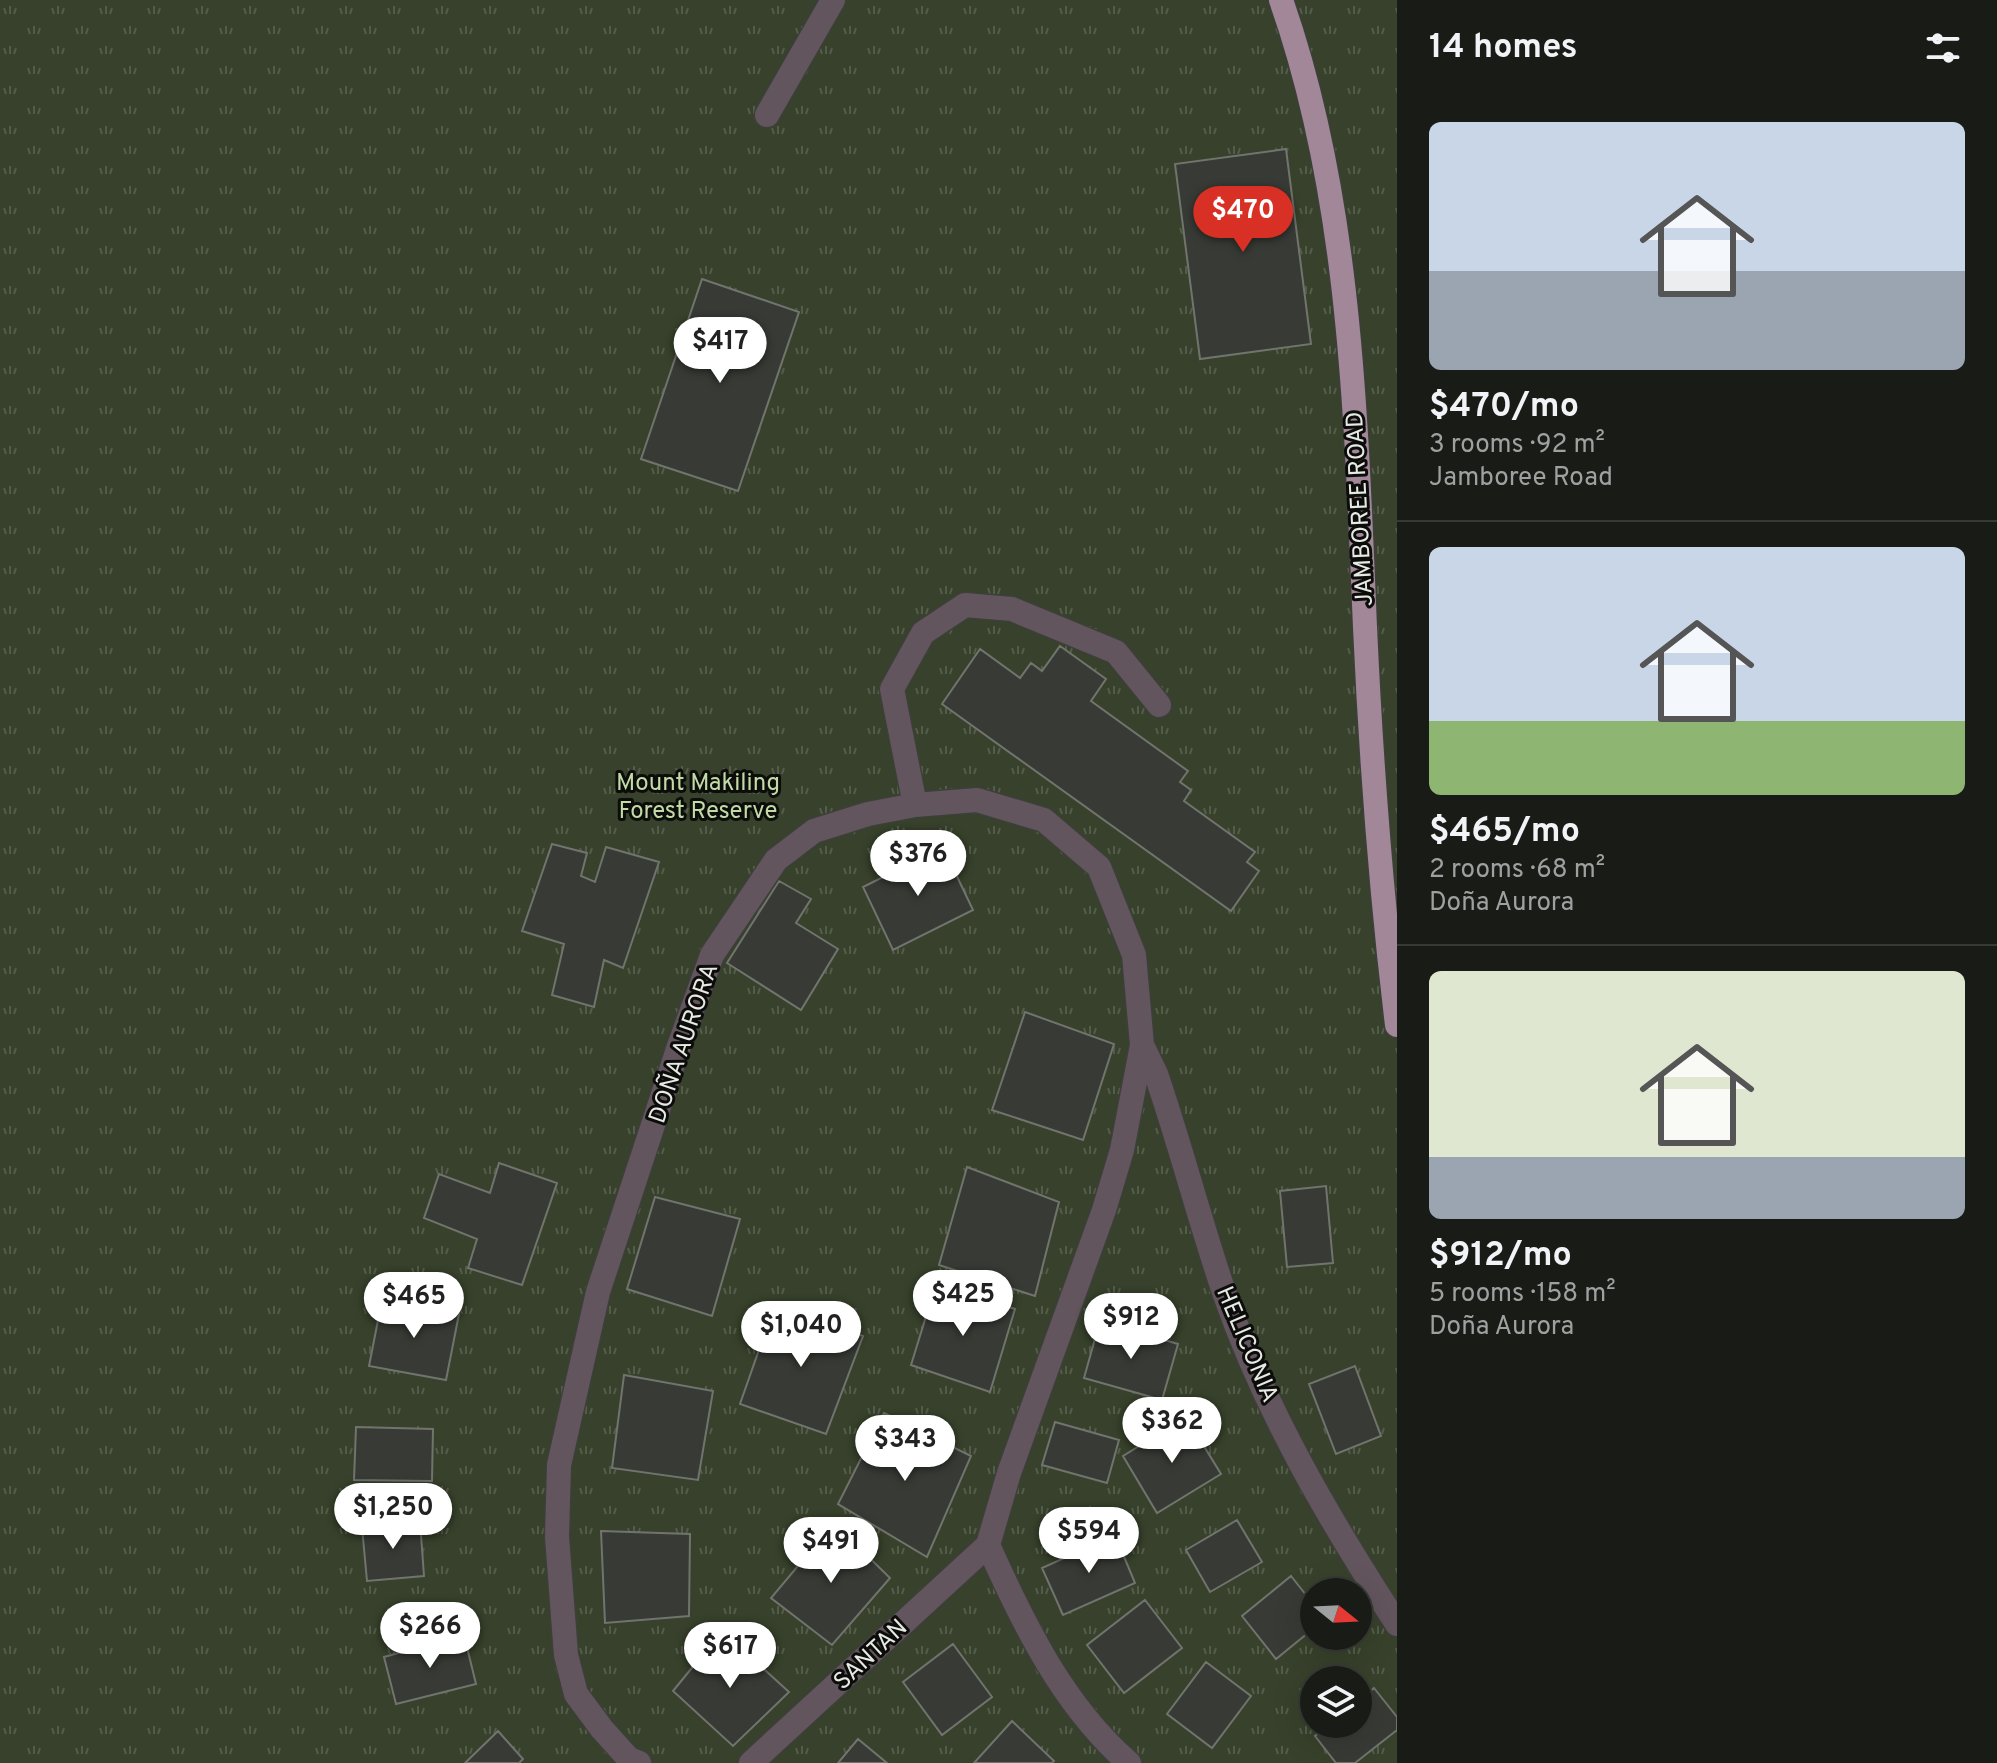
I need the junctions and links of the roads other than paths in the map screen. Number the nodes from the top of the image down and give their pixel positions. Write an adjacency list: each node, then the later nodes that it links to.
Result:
1 (833, 0): 3 (street)
2 (1281, 0): 6 (main road, JAMBOREE ROAD)
3 (767, 115)
4 (1159, 705): 5 (street)
5 (915, 805): 7 (street, DOÑA AURORA); 10 (street, DOÑA AURORA)
6 (1397, 1025)
7 (1142, 1045): 8 (street, DOÑA AURORA); 9 (street, HELICONIA)
8 (988, 1545): 11 (street, SANTAN); 12 (street)
9 (1397, 1624)
10 (639, 1763)
11 (751, 1763)
12 (1129, 1763)

